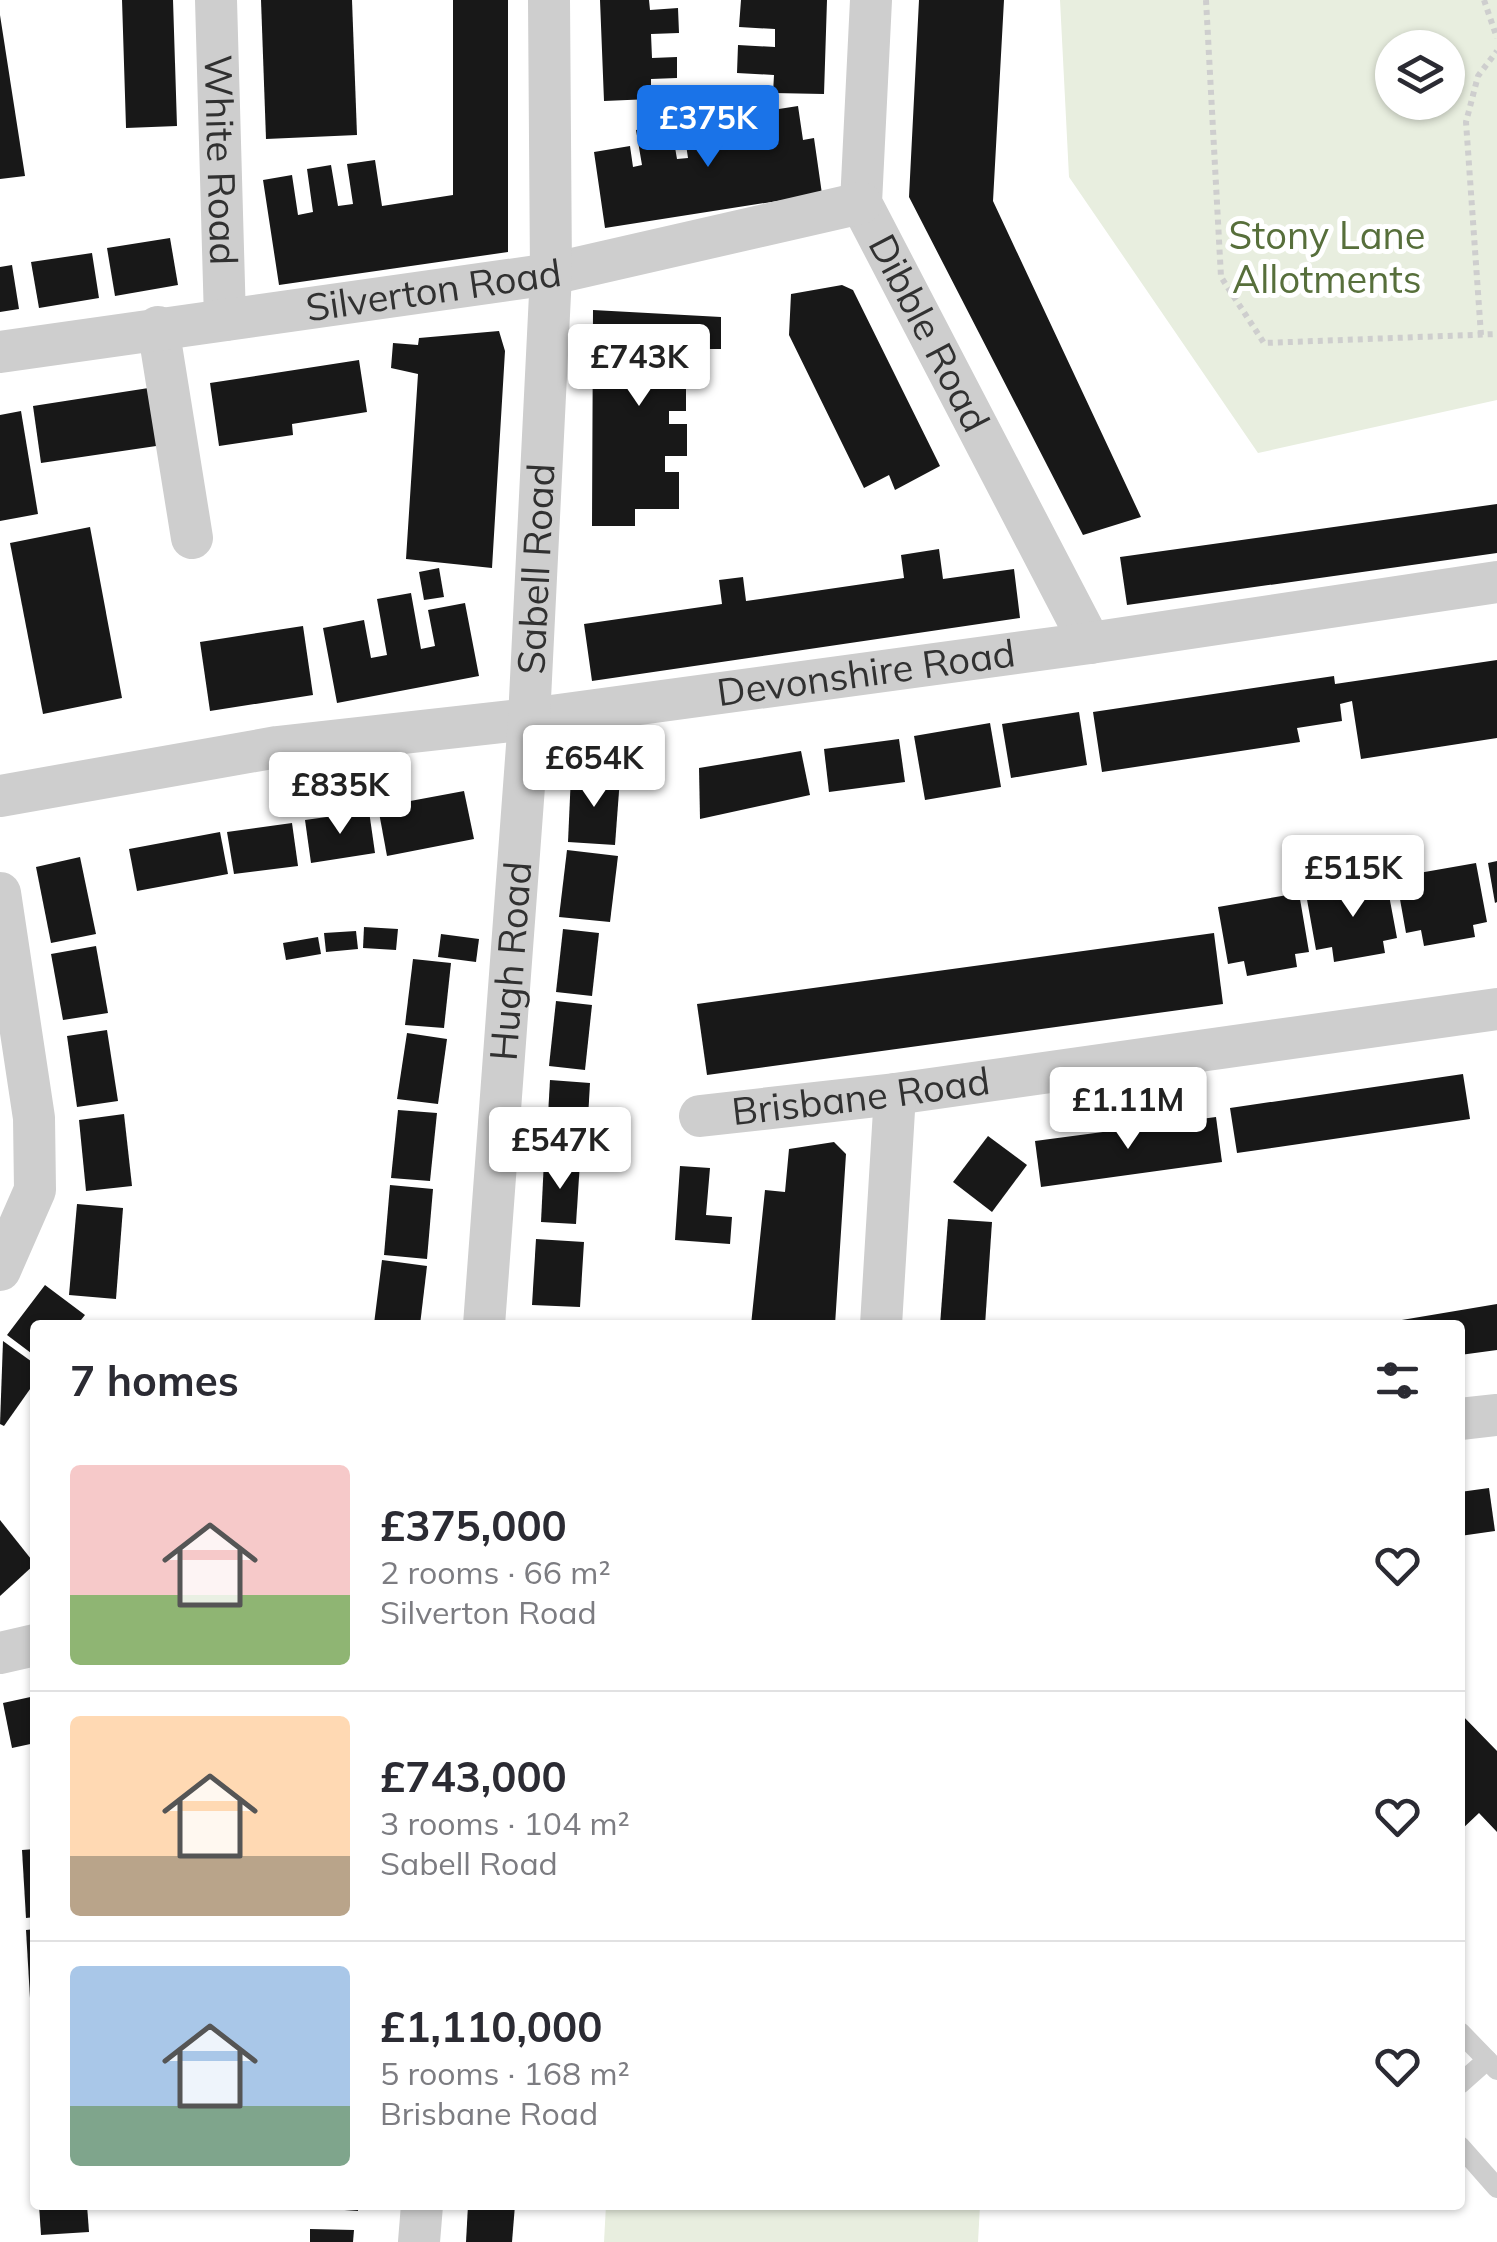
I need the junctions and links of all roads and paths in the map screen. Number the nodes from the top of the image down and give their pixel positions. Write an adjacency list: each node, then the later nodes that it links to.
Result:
1 (216, 0): 10 (street, White Road)
2 (549, 0): 9 (street, Sabell Road)
3 (871, 0): 8 (street, Dibble Road)
4 (1206, 0): 13 (path)
5 (1484, 0): 6 (path)
6 (1497, 38)
7 (1497, 51): 13 (path)
8 (860, 202): 9 (street, Silverton Road); 17 (street, Dibble Road)
9 (551, 274): 10 (street, Silverton Road); 18 (street, Sabell Road)
10 (225, 320): 11 (street, Silverton Road)
11 (158, 327): 14 (street, Silverton Road); 15 (street)
12 (1497, 334): 13 (path)
13 (1481, 335)
14 (0, 352)
15 (192, 538)
16 (1497, 582): 17 (street, Devonshire Road)
17 (1090, 644): 18 (street, Devonshire Road)
18 (530, 719): 19 (street, Devonshire Road); 25 (street, Hugh Road)
19 (0, 796)
20 (0, 893): 24 (street)
21 (1497, 1009): 22 (street, Brisbane Road)
22 (895, 1094): 23 (street, Brisbane Road); 26 (street)
23 (700, 1116)
24 (0, 1270)
25 (484, 1320)
26 (880, 1320)
27 (1497, 1414): 28 (street)
28 (1465, 1418)
29 (30, 1645): 30 (street)
30 (0, 1653)
31 (1465, 2037): 32 (lane)
32 (1492, 2065): 33 (lane)
33 (1465, 2081)
34 (1465, 2152): 35 (lane)
35 (1497, 2188)
36 (422, 2210): 37 (street)
37 (419, 2242)

